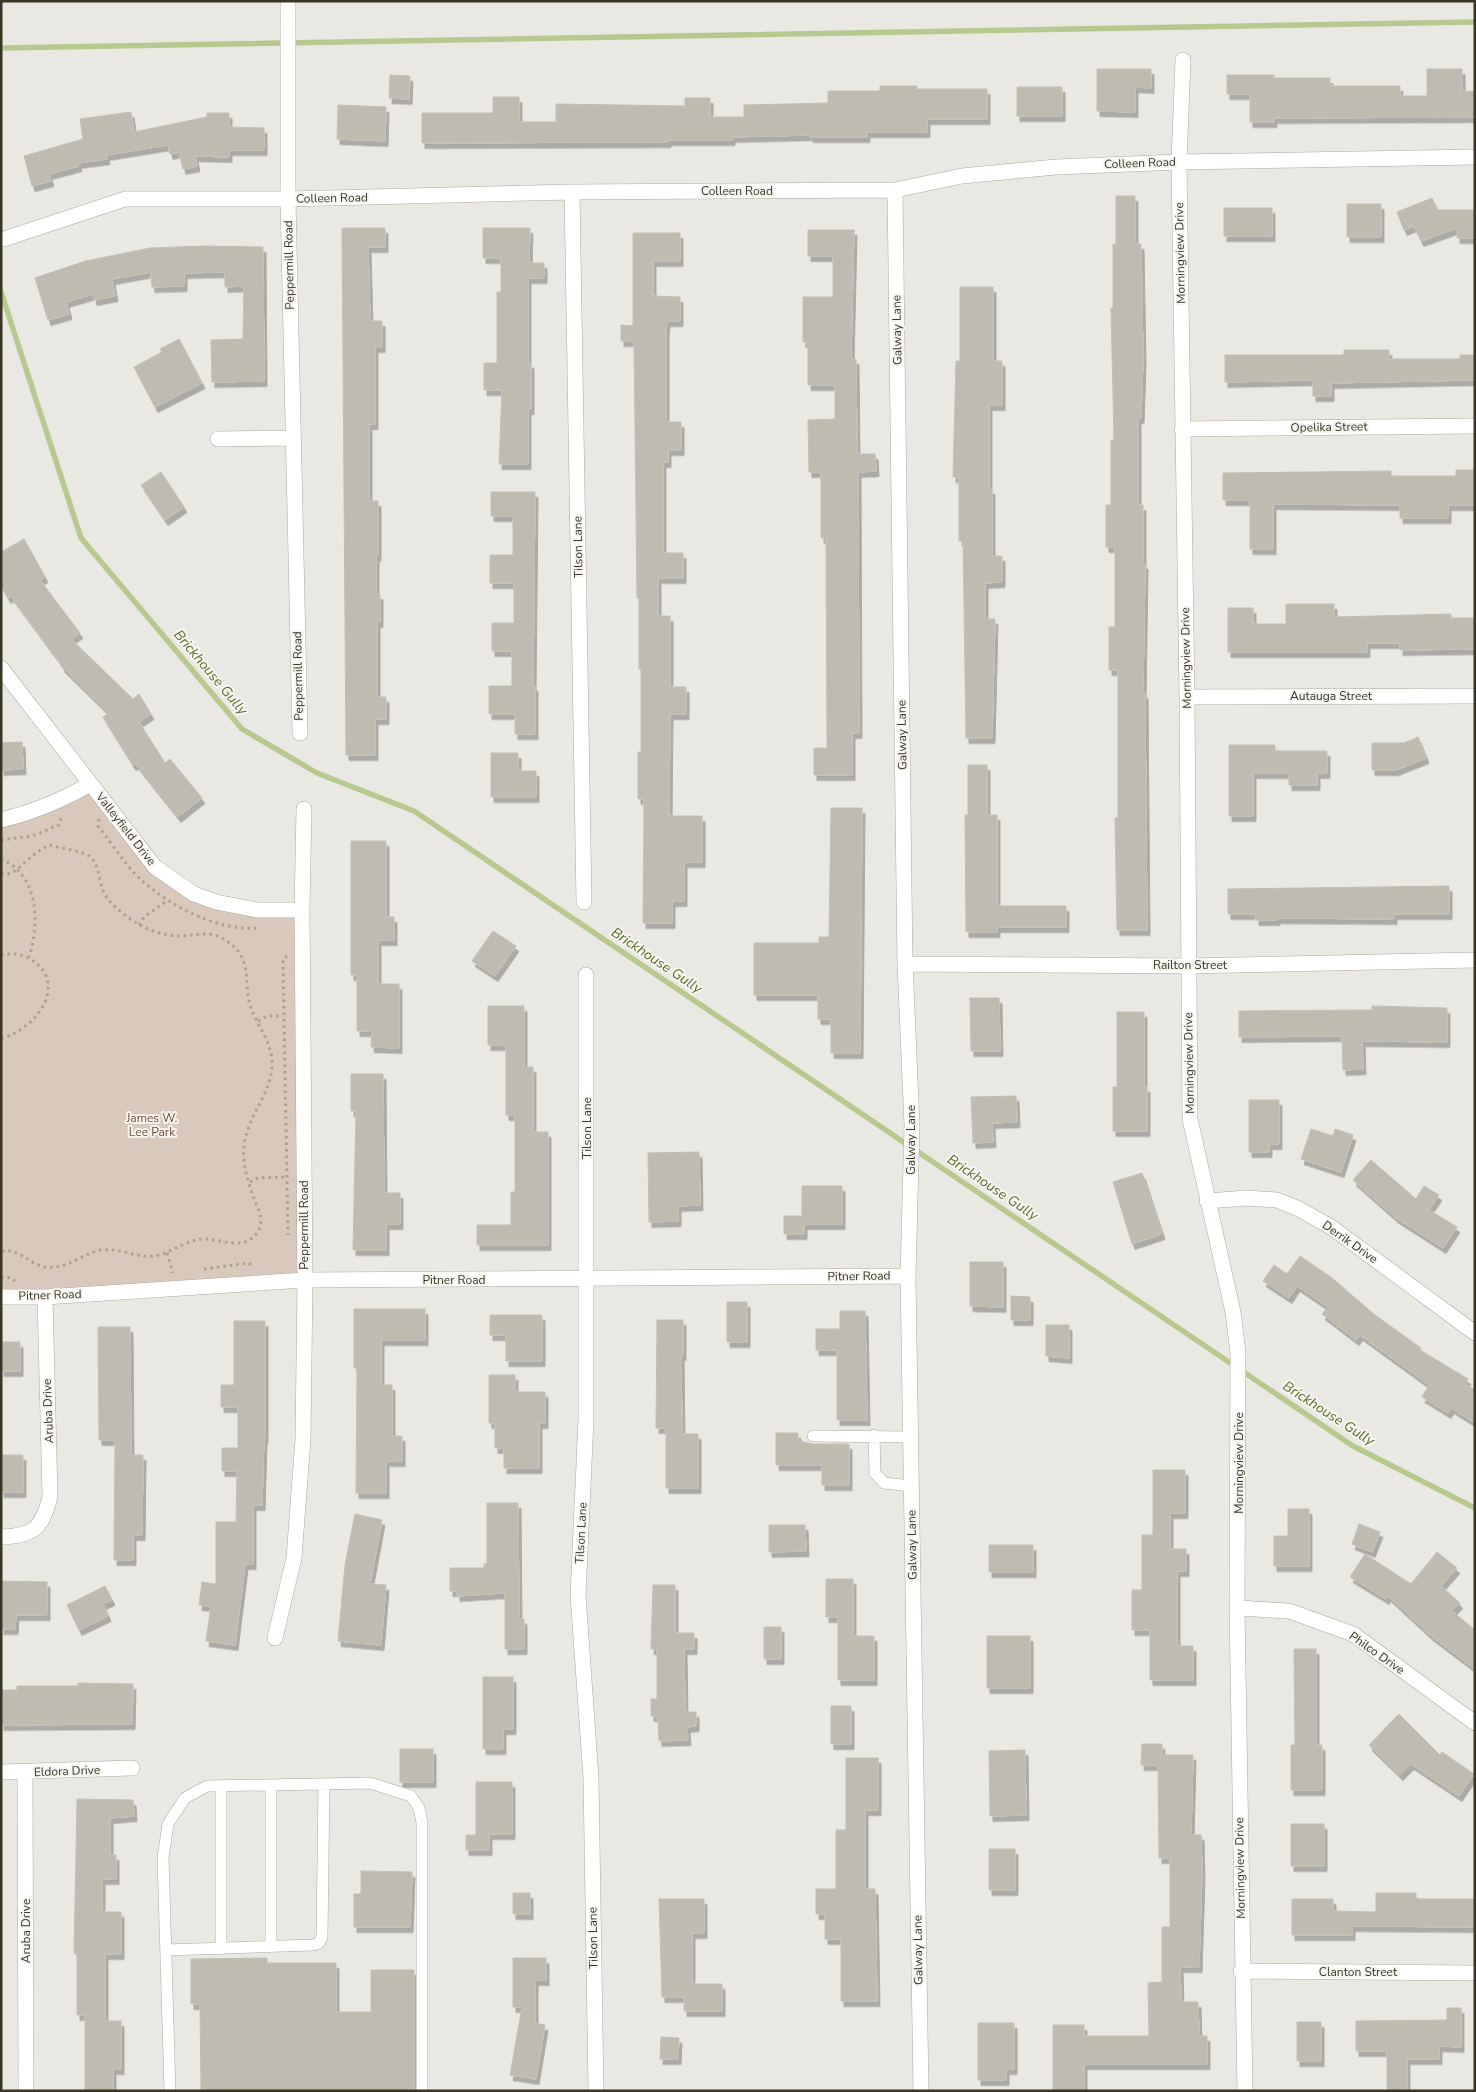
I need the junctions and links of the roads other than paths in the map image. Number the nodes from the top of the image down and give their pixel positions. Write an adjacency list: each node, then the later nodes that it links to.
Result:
1 (288, 1): 7 (street, Peppermill Road)
2 (1183, 60): 4 (street, Morningview Drive)
3 (1475, 158): 4 (street, Colleen Road)
4 (1179, 162): 5 (street, Colleen Road); 10 (street, Morningview Drive)
5 (895, 190): 6 (street, Colleen Road); 23 (street, Galway Lane)
6 (572, 192): 7 (street, Colleen Road); 20 (street, Tilson Lane)
7 (288, 199): 8 (street, Colleen Road); 11 (street, Peppermill Road)
8 (4, 239)
9 (1475, 426): 10 (street, Opelika Street)
10 (1182, 429): 15 (street, Morningview Drive)
11 (293, 438): 12 (street); 16 (street, Peppermill Road)
12 (218, 439)
13 (1, 668): 17 (street, Valleyfield Drive)
14 (1475, 696): 15 (street, Autauga Street)
15 (1187, 697): 24 (street, Morningview Drive)
16 (300, 733)
17 (90, 784): 19 (street); 21 (street, Valleyfield Drive)
18 (304, 809): 21 (street, Peppermill Road)
19 (1, 820)
20 (584, 902)
21 (302, 910): 28 (street, Peppermill Road)
22 (1475, 960): 24 (street, Railton Street)
23 (905, 964): 24 (street, Railton Street); 27 (street, Galway Lane)
24 (1188, 966): 26 (street, Morningview Drive)
25 (586, 975): 29 (street, Tilson Lane)
26 (1207, 1201): 32 (street, Derrik Drive); 38 (street, Morningview Drive)
27 (908, 1276): 29 (street, Pitner Road); 35 (street, Galway Lane)
28 (305, 1280): 29 (street, Pitner Road); 30 (street, Pitner Road); 39 (street, Peppermill Road)
29 (588, 1280): 55 (street, Tilson Lane)
30 (45, 1296): 31 (street, Pitner Road); 37 (street, Aruba Drive)
31 (1, 1297)
32 (1475, 1333)
33 (874, 1435): 34 (lane); 35 (lane); 36 (lane)
34 (813, 1436)
35 (910, 1437): 36 (street, Galway Lane)
36 (911, 1486): 56 (street, Galway Lane)
37 (1, 1537)
38 (1238, 1608): 40 (street, Philco Drive); 50 (street, Morningview Drive)
39 (275, 1638)
40 (1475, 1723)
41 (132, 1768): 43 (street, Eldora Drive)
42 (1, 1772): 43 (street, Eldora Drive)
43 (25, 1772): 52 (street, Aruba Drive)
44 (324, 1784): 45 (lane); 47 (lane); 54 (lane)
45 (271, 1785): 46 (lane); 47 (lane)
46 (221, 1786): 48 (lane); 49 (lane)
47 (271, 1947): 48 (lane)
48 (221, 1949): 49 (lane)
49 (166, 1950): 53 (lane)
50 (1241, 1971): 51 (street, Clanton Street); 57 (street, Morningview Drive)
51 (1475, 1973)
52 (26, 2091)
53 (170, 2091)
54 (422, 2091)
55 (596, 2091)
56 (921, 2091)
57 (1244, 2091)

